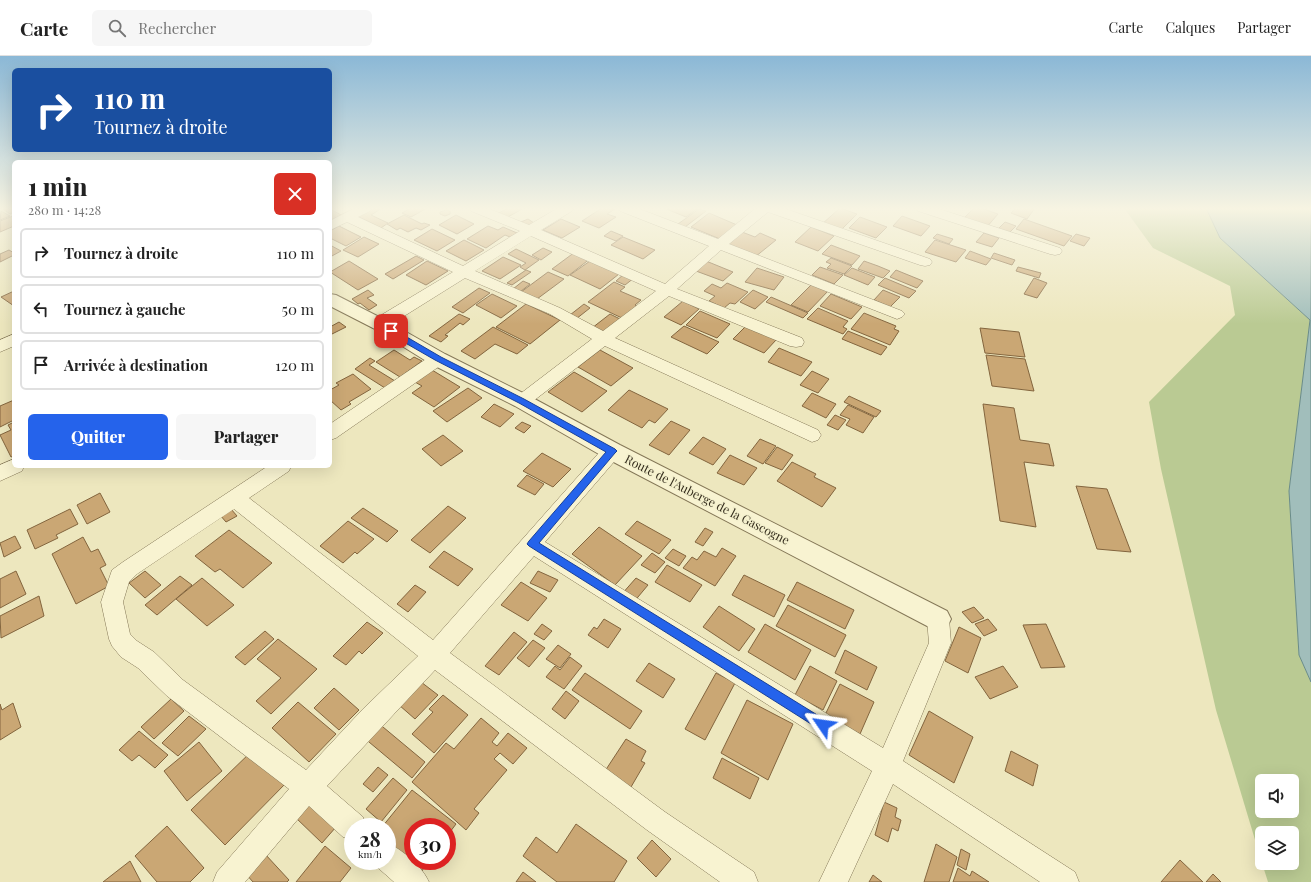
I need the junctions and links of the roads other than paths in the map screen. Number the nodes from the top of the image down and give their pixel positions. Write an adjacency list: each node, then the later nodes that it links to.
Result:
1 (410, 247): 10 (street)
2 (506, 247): 10 (street)
3 (567, 247): 11 (street)
4 (716, 247): 11 (street)
5 (722, 247): 13 (street)
6 (881, 247): 9 (street)
7 (1041, 247): 8 (street)
8 (1054, 251)
9 (925, 262)
10 (464, 272): 14 (street); 15 (street)
11 (667, 290): 15 (street); 17 (street)
12 (332, 302): 14 (street, Route de l'Auberge de la Gascogne)
13 (897, 314)
14 (379, 324): 19 (street, Route de l'Auberge de la Gascogne)
15 (604, 339): 20 (street); 22 (street)
16 (12, 340): 18 (street)
17 (796, 342)
18 (0, 347)
19 (438, 359): 20 (street, Route de l'Auberge de la Gascogne); 21 (street)
20 (522, 401): 23 (street, Route de l'Auberge de la Gascogne)
21 (332, 432)
22 (812, 435)
23 (612, 451): 28 (street); 29 (street, Route de l'Auberge de la Gascogne)
24 (12, 468): 26 (street)
25 (279, 468): 27 (street)
26 (0, 474)
27 (234, 498): 30 (street); 32 (street)
28 (532, 544): 30 (street); 31 (street)
29 (938, 619): 31 (street)
30 (435, 654): 32 (street); 37 (street)
31 (888, 766): 38 (street); 39 (street)
32 (308, 787): 33 (street); 35 (street)
33 (344, 819)
34 (396, 865): 36 (street)
35 (227, 882)
36 (415, 882)
37 (744, 882)
38 (833, 882)
39 (1065, 882)

